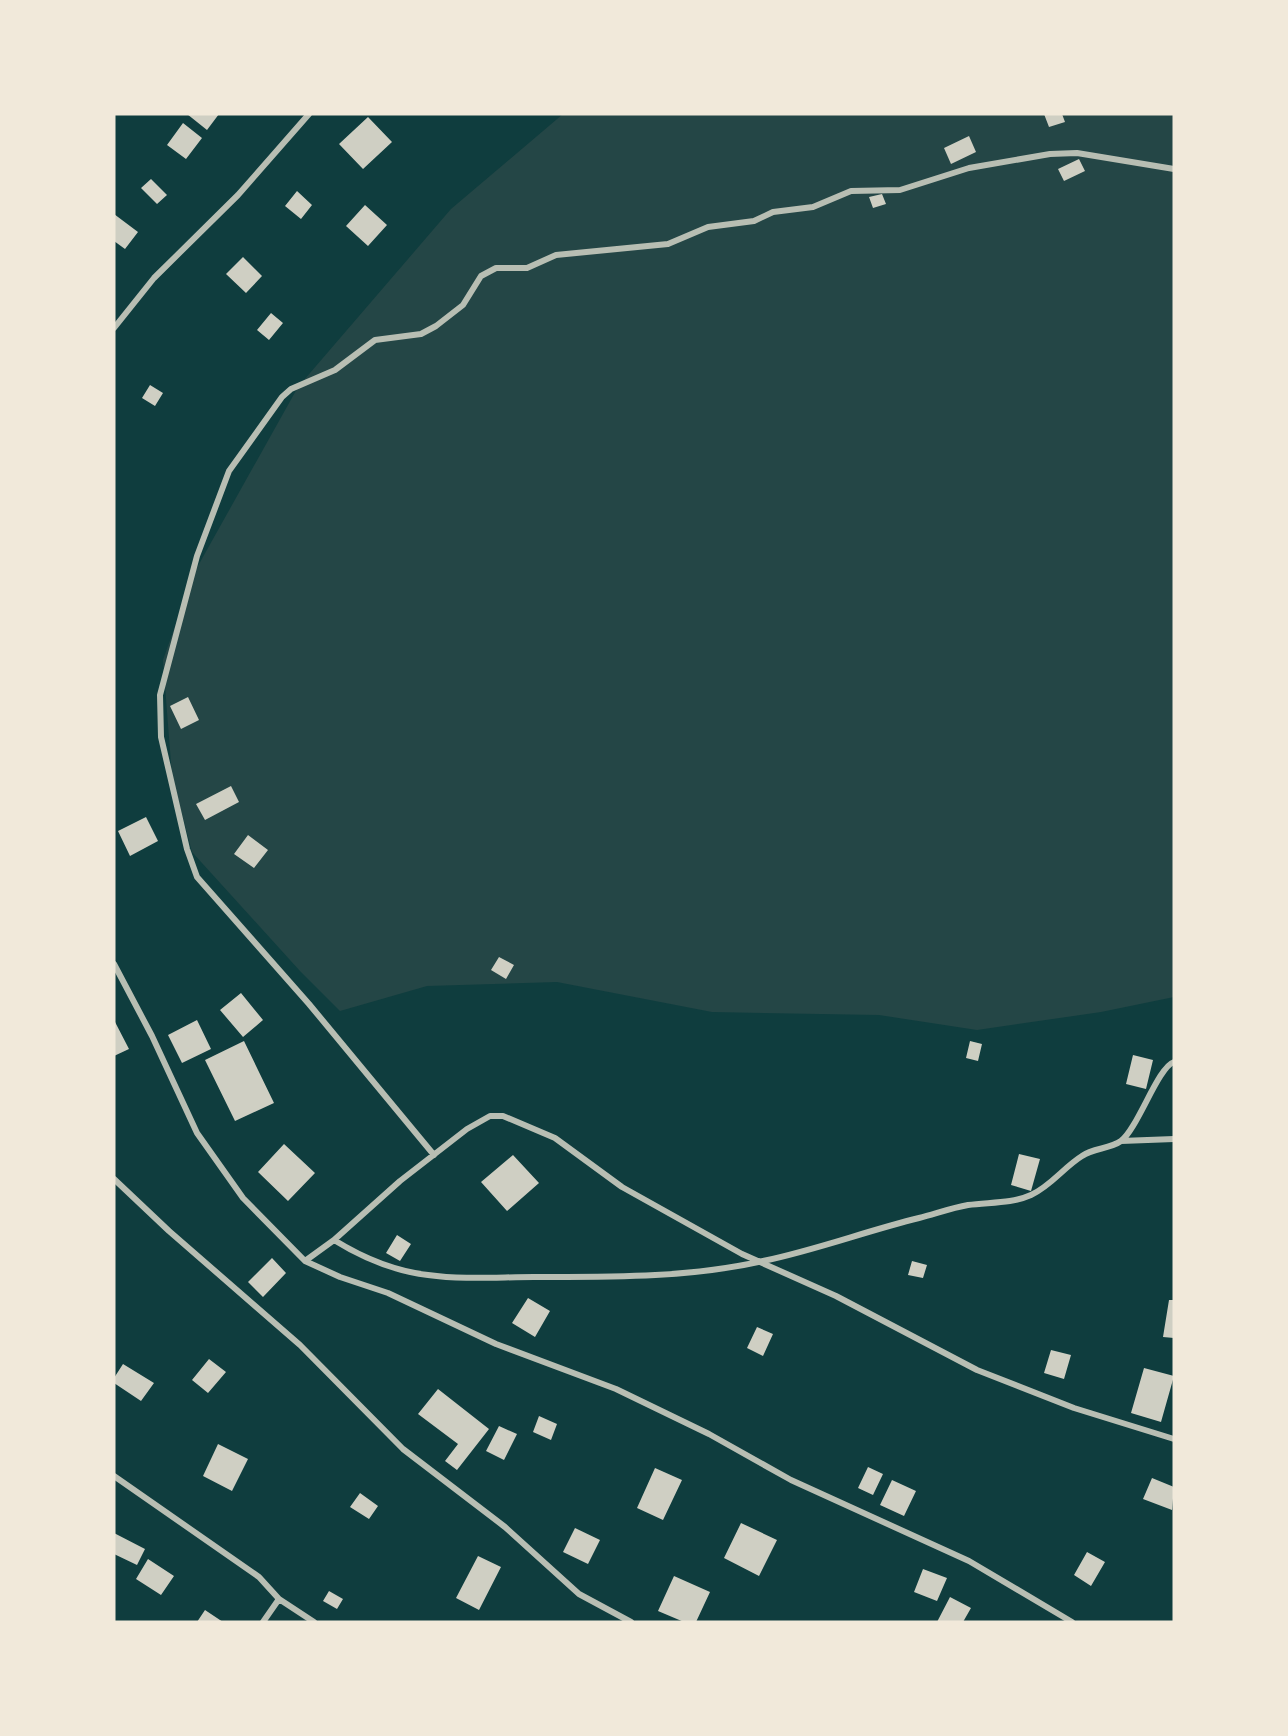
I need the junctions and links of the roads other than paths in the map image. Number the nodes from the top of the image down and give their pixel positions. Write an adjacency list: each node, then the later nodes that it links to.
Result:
1 (309, 114): 3 (street)
2 (1174, 169): 8 (street)
3 (114, 328)
4 (114, 964): 11 (street)
5 (1174, 1062): 7 (street)
6 (1174, 1139): 7 (street)
7 (1121, 1141): 12 (street)
8 (434, 1155): 10 (street); 12 (street)
9 (114, 1179): 18 (street)
10 (334, 1240): 11 (street); 12 (street)
11 (305, 1261): 19 (street)
12 (761, 1262): 13 (street)
13 (1174, 1439)
14 (114, 1476): 15 (street)
15 (279, 1599): 16 (street); 17 (street)
16 (263, 1622)
17 (314, 1622)
18 (631, 1622)
19 (1072, 1622)

